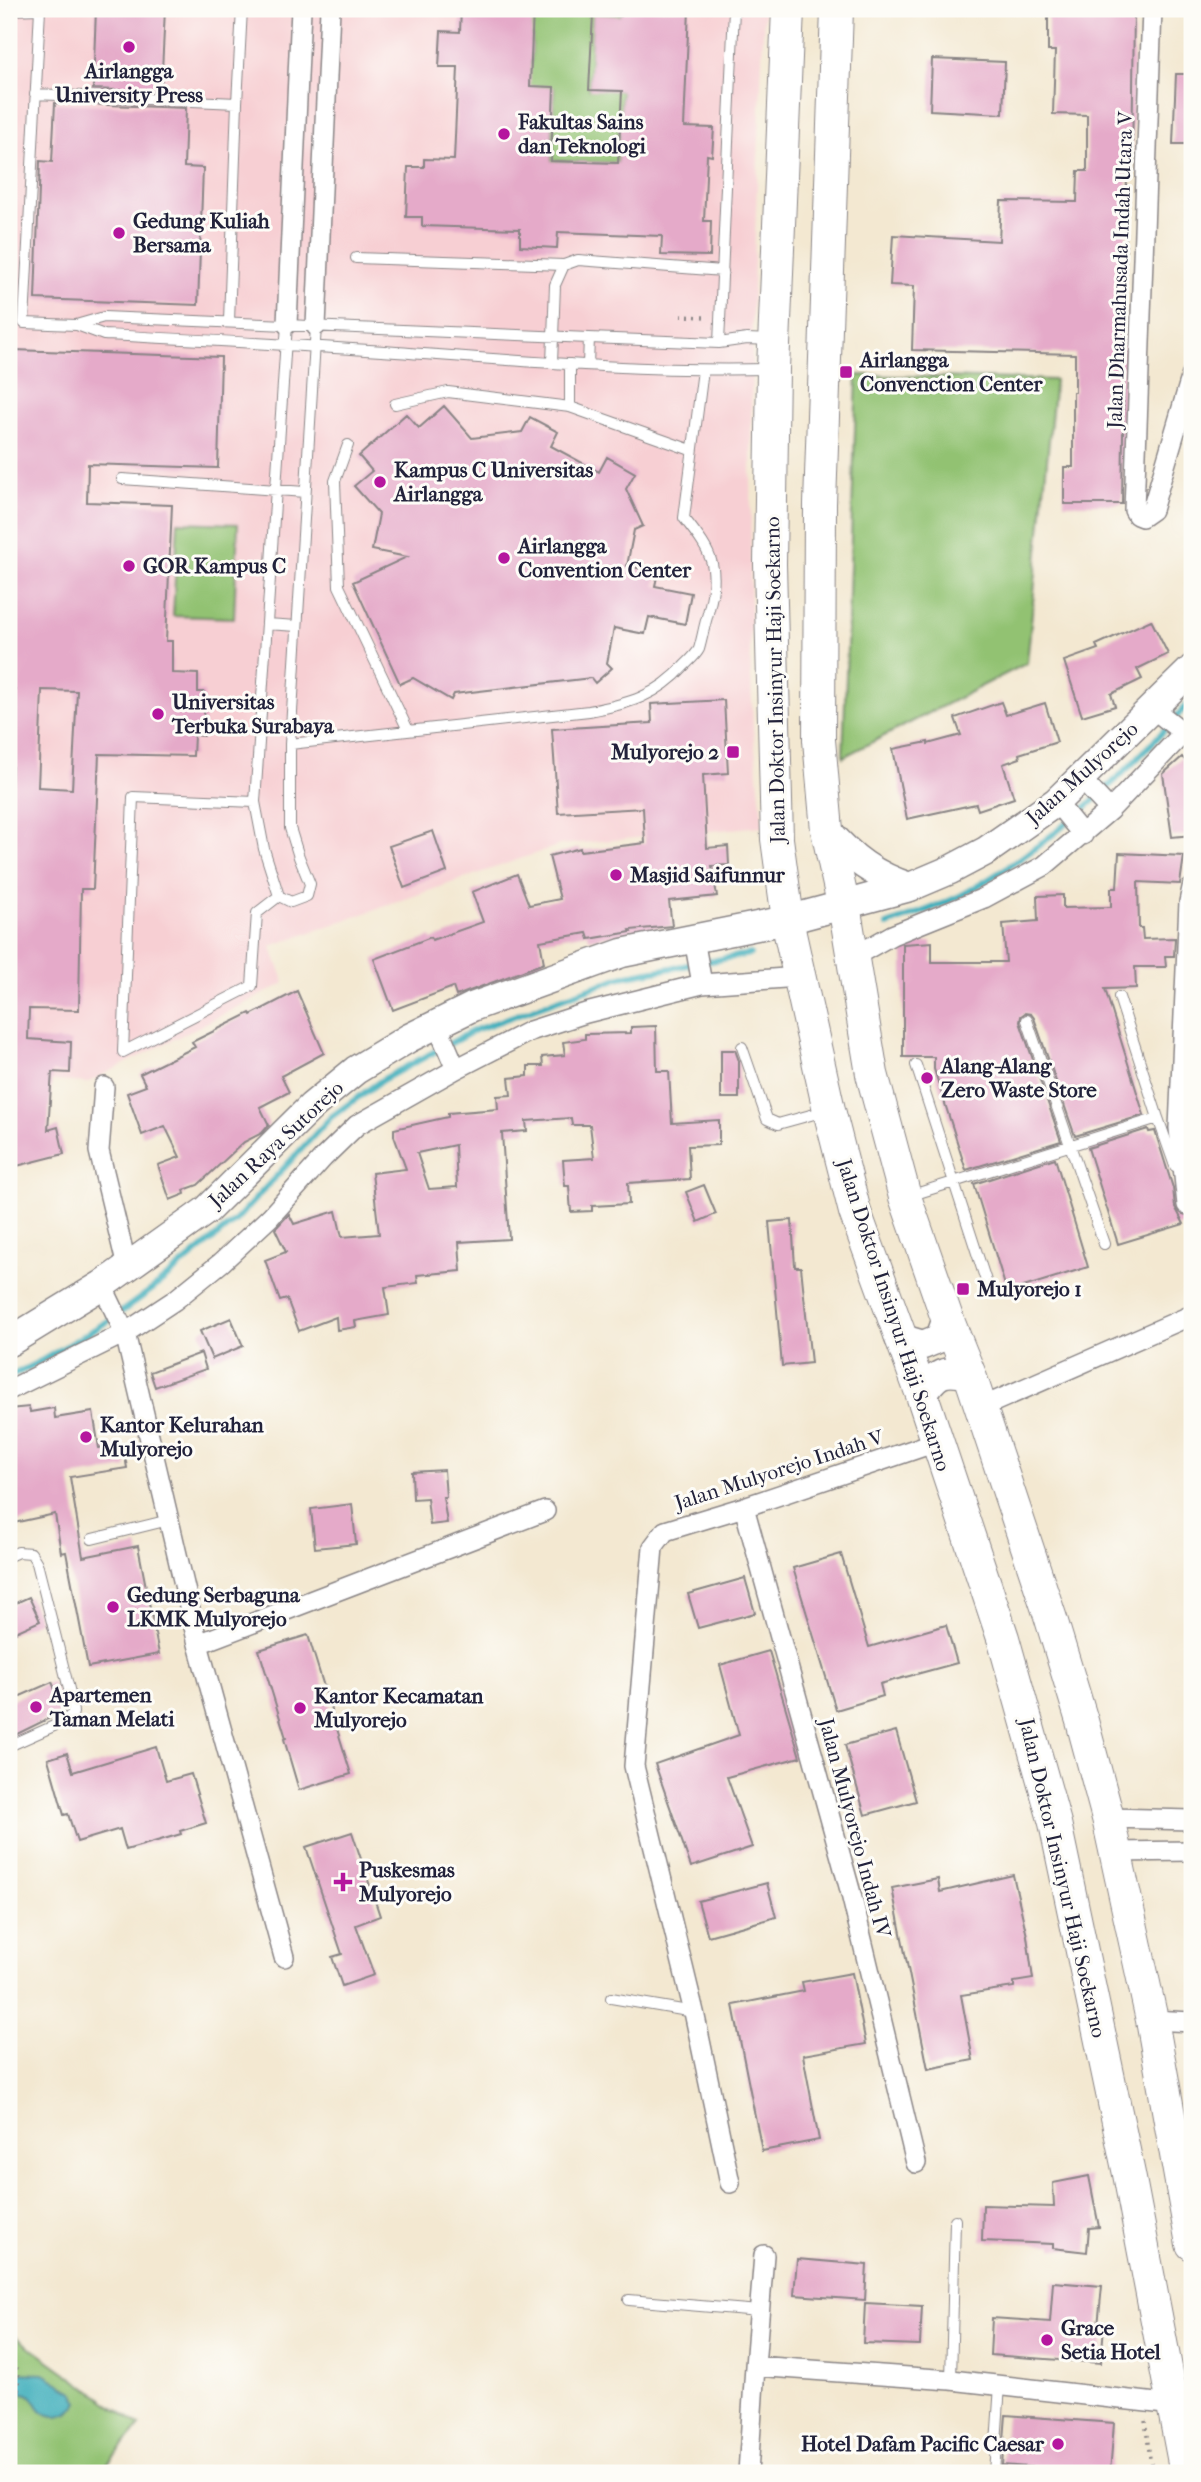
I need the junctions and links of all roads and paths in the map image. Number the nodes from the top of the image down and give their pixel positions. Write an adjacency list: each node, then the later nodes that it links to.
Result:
1 (40, 9): 9 (lane); 10 (lane)
2 (242, 9): 11 (lane)
3 (301, 9): 18 (street)
4 (330, 9): 20 (street)
5 (734, 9): 14 (lane)
6 (789, 9): 26 (main road, Jalan Doktor Insinyur Haji Soekarno)
7 (837, 9): 50 (main road, Jalan Doktor Insinyur Haji Soekarno)
8 (1152, 9): 31 (street, Jalan Dharmahusada Indah Utara V)
9 (9, 10)
10 (35, 94): 11 (lane); 19 (lane)
11 (237, 103): 17 (lane)
12 (356, 258): 13 (lane)
13 (564, 265): 14 (lane); 21 (lane)
14 (723, 271): 16 (lane)
15 (681, 316): 16 (path)
16 (721, 317): 23 (lane)
17 (229, 321): 18 (lane); 19 (lane)
18 (287, 324): 20 (lane); 24 (lane)
19 (76, 325): 24 (lane)
20 (316, 326): 21 (lane); 25 (lane)
21 (553, 337): 22 (lane); 27 (lane)
22 (589, 338): 23 (lane); 29 (lane)
23 (719, 342): 26 (lane)
24 (286, 345): 25 (lane); 37 (lane)
25 (315, 346): 27 (lane); 38 (lane)
26 (774, 354): 30 (lane); 56 (main road, Jalan Doktor Insinyur Haji Soekarno)
27 (552, 363): 28 (lane)
28 (569, 364): 29 (lane); 33 (lane)
29 (588, 365): 30 (lane)
30 (703, 370): 35 (lane)
31 (1192, 374)
32 (395, 404): 33 (lane)
33 (570, 407): 35 (lane)
34 (348, 445): 43 (lane)
35 (691, 450): 43 (lane)
36 (122, 479): 37 (lane)
37 (277, 489): 38 (lane); 39 (lane)
38 (305, 492): 40 (lane)
39 (267, 624): 40 (lane); 47 (lane)
40 (297, 626): 45 (lane)
41 (1192, 669): 42 (main road, Jalan Mulyorejo)
42 (1155, 710): 44 (street); 46 (main road, Jalan Mulyorejo)
43 (408, 730): 45 (lane)
44 (1186, 732): 48 (street)
45 (290, 744): 53 (lane)
46 (1084, 782): 48 (street); 49 (main road, Jalan Mulyorejo)
47 (255, 802): 53 (lane); 53 (lane)
48 (1106, 806): 49 (street)
49 (1069, 818): 51 (main road, Jalan Mulyorejo); 54 (street)
50 (827, 830): 51 (main road); 54 (main road, Jalan Doktor Insinyur Haji Soekarno)
51 (910, 887): 54 (main road, Jalan Mulyorejo)
52 (1192, 888): 62 (street)
53 (279, 896)
54 (848, 930): 56 (main road, Jalan Raya Sutorejo); 71 (main road, Jalan Doktor Insinyur Haji Soekarno)
55 (695, 944): 56 (main road, Jalan Raya Sutorejo); 57 (street); 60 (main road, Jalan Raya Sutorejo)
56 (793, 949): 57 (street); 66 (main road, Jalan Doktor Insinyur Haji Soekarno)
57 (702, 981): 63 (street)
58 (1119, 997): 67 (lane)
59 (1027, 1020): 68 (lane)
60 (439, 1030): 63 (street); 74 (main road, Jalan Raya Sutorejo)
61 (742, 1047): 66 (lane)
62 (1187, 1049): 72 (street)
63 (453, 1063): 79 (street)
64 (916, 1065): 70 (lane)
65 (104, 1087): 74 (street)
66 (829, 1110): 80 (main road, Jalan Doktor Insinyur Haji Soekarno)
67 (1158, 1118): 68 (lane); 69 (lane)
68 (1070, 1146): 70 (lane); 73 (lane)
69 (1175, 1166)
70 (954, 1182): 71 (lane); 75 (lane)
71 (905, 1197): 78 (main road, Jalan Doktor Insinyur Haji Soekarno)
72 (1189, 1205)
73 (1104, 1244)
74 (127, 1267): 76 (main road, Jalan Raya Sutorejo)
75 (986, 1281)
76 (105, 1292): 79 (street); 81 (main road, Jalan Raya Sutorejo)
77 (1192, 1315): 85 (street)
78 (947, 1318): 80 (main road); 82 (main road, Jalan Doktor Insinyur Haji Soekarno)
79 (123, 1329): 83 (street); 89 (street)
80 (899, 1338): 84 (main road, Jalan Doktor Insinyur Haji Soekarno)
81 (9, 1342)
82 (970, 1375): 84 (main road); 85 (main road, Jalan Doktor Insinyur Haji Soekarno)
83 (9, 1390)
84 (922, 1395): 86 (main road, Jalan Doktor Insinyur Haji Soekarno)
85 (980, 1408): 94 (main road, Jalan Doktor Insinyur Haji Soekarno)
86 (936, 1442): 87 (street, Jalan Mulyorejo Indah V); 115 (main road, Jalan Doktor Insinyur Haji Soekarno)
87 (744, 1507): 100 (street, Jalan Mulyorejo Indah V); 102 (street, Jalan Mulyorejo Indah IV)
88 (545, 1511): 92 (street)
89 (169, 1520): 90 (lane); 92 (street)
90 (92, 1539)
91 (9, 1556): 93 (lane)
92 (198, 1644): 98 (street)
93 (9, 1746)
94 (1128, 1819): 95 (street); 97 (main road, Jalan Doktor Insinyur Haji Soekarno)
95 (1192, 1820)
96 (1192, 1851): 97 (street)
97 (1136, 1852): 101 (main road, Jalan Doktor Insinyur Haji Soekarno)
98 (284, 1957)
99 (611, 1998): 100 (lane)
100 (694, 2012): 103 (street, Jalan Mulyorejo Indah V)
101 (1177, 2022): 104 (main road, Jalan Doktor Insinyur Haji Soekarno)
102 (916, 2163)
103 (730, 2183)
104 (1188, 2183): 106 (main road, Jalan Doktor Insinyur Haji Soekarno)
105 (955, 2220): 112 (lane)
106 (1192, 2242)
107 (764, 2255): 109 (street)
108 (629, 2300): 109 (lane)
109 (759, 2311): 111 (street)
110 (9, 2356): 116 (path)
111 (755, 2366): 112 (street); 117 (street)
112 (951, 2380): 113 (street)
113 (1000, 2385): 114 (street); 118 (lane)
114 (1142, 2402): 115 (street); 119 (path)
115 (1174, 2405): 120 (main road, Jalan Doktor Insinyur Haji Soekarno)
116 (9, 2414)
117 (748, 2473)
118 (994, 2473)
119 (1152, 2473)
120 (1186, 2473)

